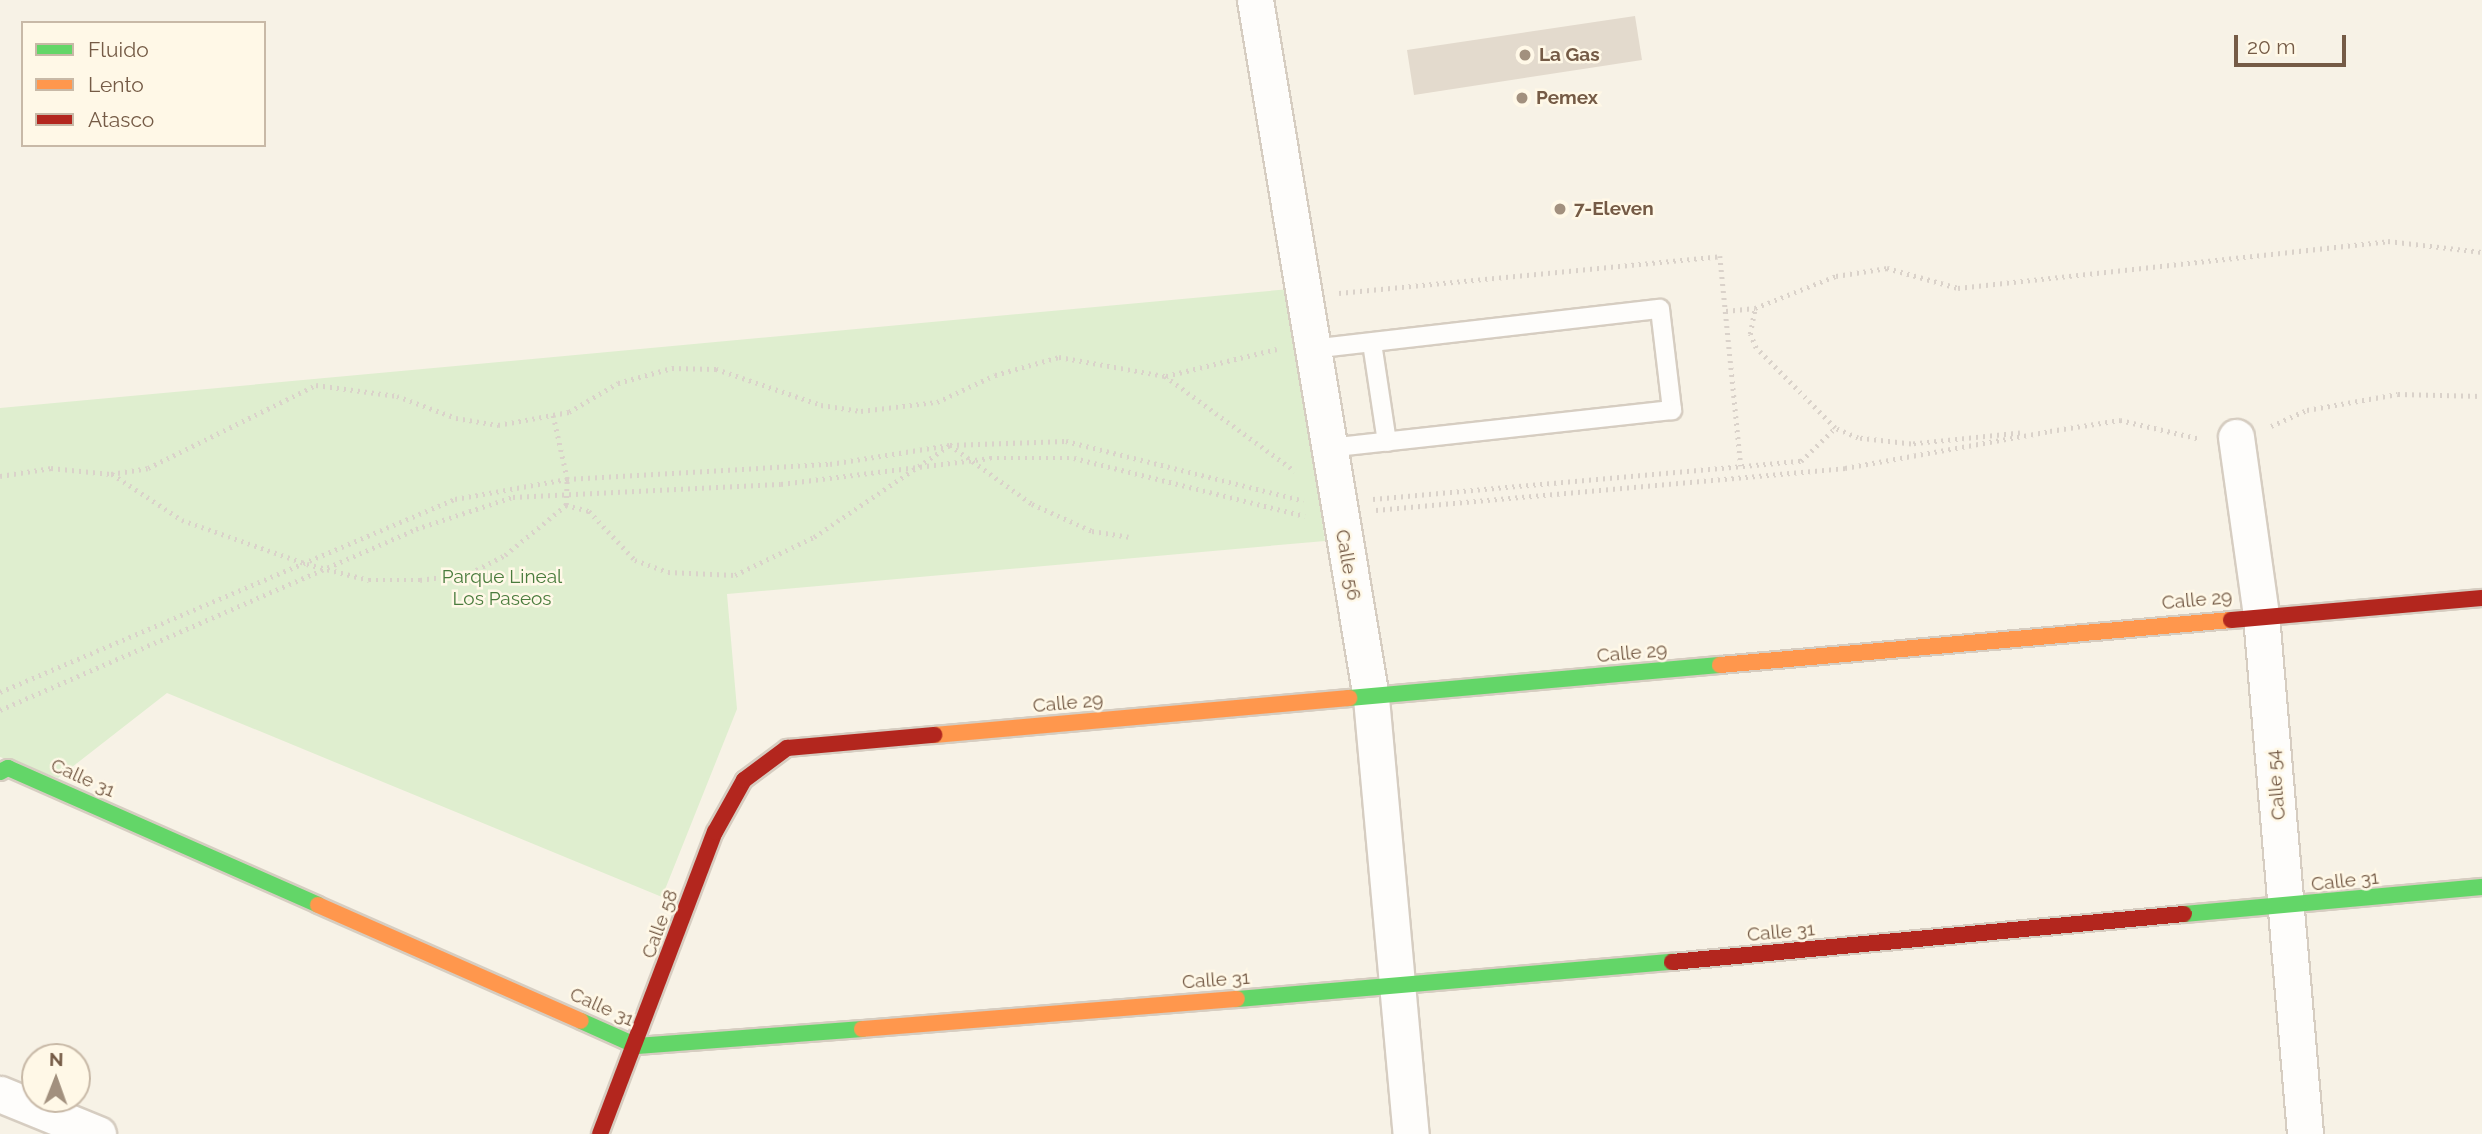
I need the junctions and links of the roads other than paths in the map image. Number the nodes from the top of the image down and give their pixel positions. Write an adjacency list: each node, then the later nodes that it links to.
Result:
1 (1255, 0): 3 (street, Calle 56)
2 (1372, 343): 3 (lane); 5 (lane); 5 (lane)
3 (1298, 349): 6 (street, Calle 56)
4 (2236, 437): 8 (street, Calle 54)
5 (1387, 442): 6 (lane)
6 (1329, 448): 9 (street, Calle 56)
7 (2482, 598): 8 (street, Calle 29)
8 (2261, 616): 9 (street, Calle 29); 13 (street, Calle 54)
9 (1371, 698): 10 (street, Calle 29); 14 (street, Calle 56)
10 (787, 748): 15 (street, Calle 58)
11 (4, 770): 15 (street, Calle 31)
12 (2482, 887): 13 (street, Calle 31)
13 (2287, 908): 14 (street, Calle 31); 20 (street, Calle 54)
14 (1397, 987): 15 (street, Calle 31); 19 (street, Calle 56)
15 (637, 1045): 18 (street, Calle 58)
16 (0, 1094): 17 (street)
17 (98, 1134)
18 (600, 1134)
19 (1411, 1134)
20 (2305, 1134)

